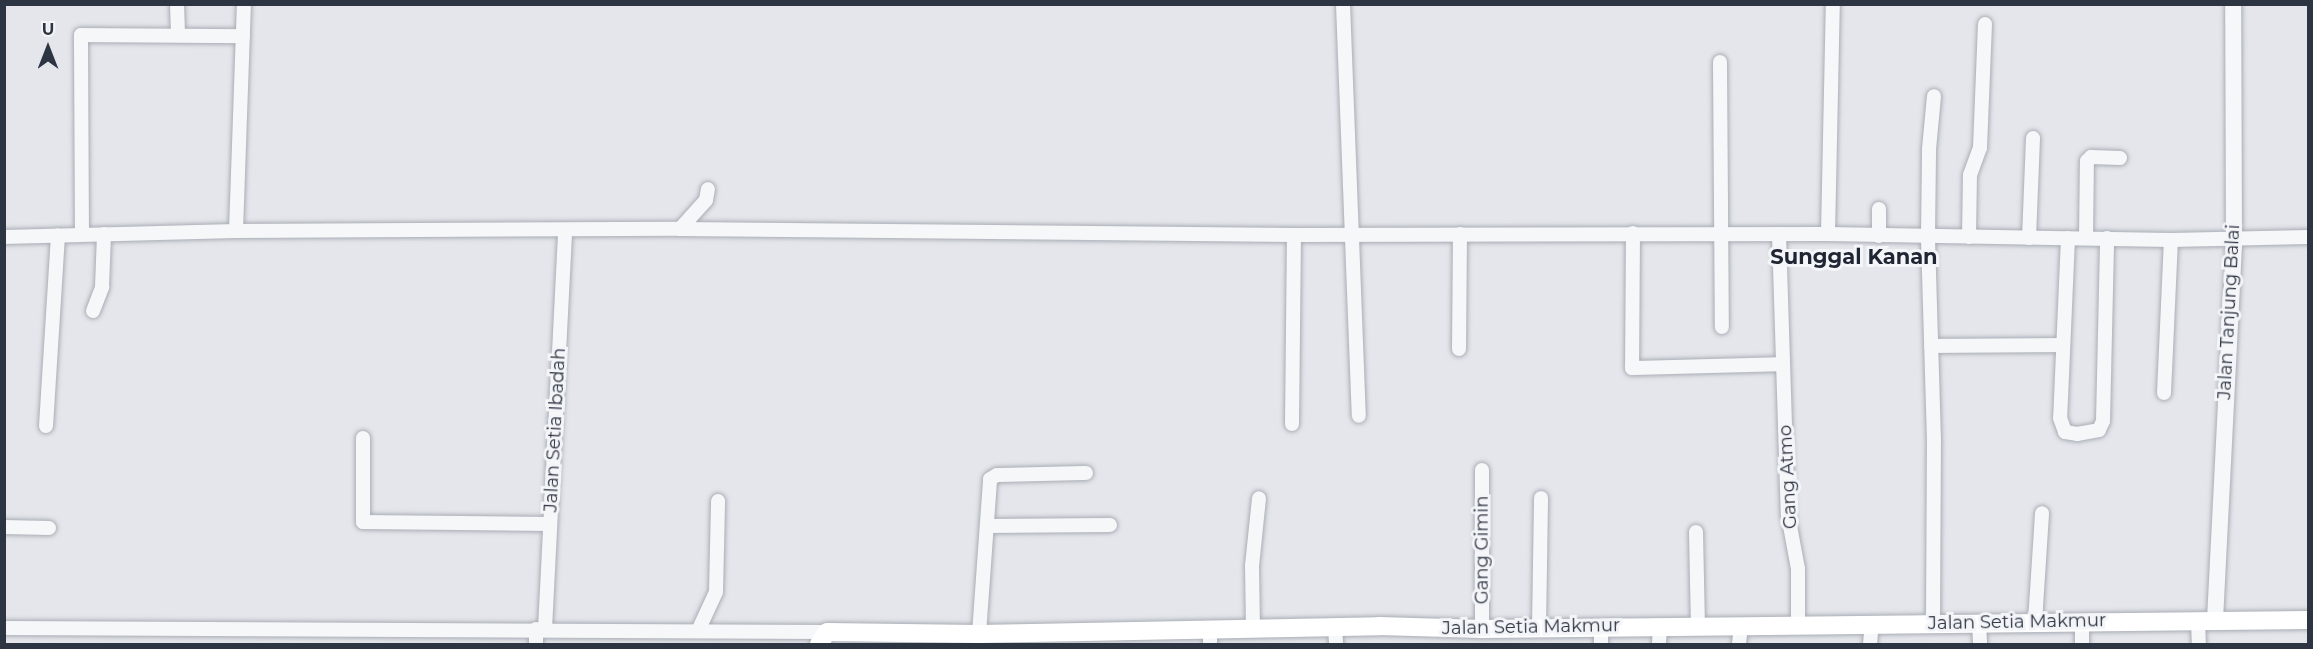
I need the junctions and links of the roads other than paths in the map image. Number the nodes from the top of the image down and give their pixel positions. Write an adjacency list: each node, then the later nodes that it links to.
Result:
1 (177, 4): 7 (street)
2 (244, 4): 8 (street)
3 (1343, 4): 21 (street)
4 (1833, 4): 24 (street)
5 (2233, 4): 37 (street, Jalan Tanjung Balai)
6 (1985, 24): 31 (street)
7 (178, 36): 8 (street); 19 (street)
8 (243, 36): 16 (street)
9 (1720, 62): 27 (street)
10 (1935, 96): 29 (street)
11 (2033, 138): 32 (street)
12 (2120, 158): 35 (street)
13 (708, 189): 15 (street)
14 (1879, 209): 28 (street)
15 (680, 229): 17 (street); 26 (street)
16 (236, 231): 17 (street); 20 (street)
17 (565, 231): 56 (street, Jalan Setia Ibadah)
18 (1633, 233): 22 (street); 27 (street); 44 (street)
19 (82, 234): 20 (street); 25 (street)
20 (104, 234): 39 (street)
21 (1352, 234): 22 (street); 26 (street); 46 (street)
22 (1460, 234): 43 (street)
23 (1779, 234): 24 (street); 27 (street); 44 (street, Gang Atmo)
24 (1828, 234): 28 (street)
25 (57, 235): 30 (street); 48 (street)
26 (1294, 235): 47 (street)
27 (1721, 235): 40 (street)
28 (1879, 236): 29 (street)
29 (1928, 236): 31 (street); 42 (street)
30 (4, 237)
31 (1969, 237): 32 (street)
32 (2029, 237): 34 (street)
33 (2308, 237): 37 (street)
34 (2068, 238): 35 (street); 41 (street)
35 (2086, 238): 36 (street)
36 (2107, 238): 38 (street); 41 (street)
37 (2234, 239): 38 (street); 62 (street, Jalan Tanjung Balai)
38 (2171, 240): 45 (street)
39 (93, 311)
40 (1722, 327)
41 (2062, 345): 42 (street)
42 (1931, 346): 67 (street)
43 (1460, 349)
44 (1781, 364): 71 (street, Gang Atmo)
45 (2164, 393)
46 (1359, 416)
47 (1292, 423)
48 (46, 426)
49 (363, 438): 56 (street)
50 (1482, 470): 77 (street, Gang Gimin)
51 (1086, 473): 58 (street)
52 (1259, 498): 76 (street)
53 (1541, 498): 74 (street)
54 (718, 501): 78 (street)
55 (2042, 513): 65 (street)
56 (550, 524): 75 (street, Jalan Setia Ibadah)
57 (1110, 525): 58 (street)
58 (987, 526): 79 (street)
59 (4, 527): 60 (street)
60 (49, 528)
61 (1696, 532): 69 (street)
62 (2207, 620): 63 (main road, Jalan Setia Makmur); 64 (main road, Jalan Setia Makmur); 93 (street)
63 (2308, 620)
64 (2082, 621): 65 (main road, Jalan Setia Makmur); 92 (street)
65 (2035, 622): 68 (main road, Jalan Setia Makmur)
66 (1872, 623): 67 (main road, Jalan Setia Makmur); 71 (main road, Jalan Setia Makmur); 90 (street)
67 (1933, 623): 68 (main road, Jalan Setia Makmur)
68 (1979, 623): 91 (street)
69 (1698, 625): 70 (main road, Jalan Setia Makmur); 72 (main road, Jalan Setia Makmur)
70 (1741, 625): 71 (main road, Jalan Setia Makmur); 89 (street)
71 (1798, 625)
72 (1660, 626): 81 (main road, Jalan Setia Makmur); 88 (street)
73 (4, 628): 75 (street)
74 (1539, 628): 77 (main road, Jalan Setia Makmur); 81 (main road, Jalan Setia Makmur)
75 (541, 629): 78 (street); 87 (street, Jalan Setia Ibadah)
76 (1253, 629): 80 (main road, Jalan Setia Makmur); 82 (main road, Jalan Setia Makmur)
77 (1482, 629): 80 (main road, Jalan Setia Makmur)
78 (698, 631): 83 (street)
79 (979, 634): 84 (main road, Jalan Setia Makmur); 85 (main road, Jalan Setia Makmur)
80 (1335, 636)
81 (1601, 636)
82 (1210, 637): 86 (main road, Jalan Setia Makmur)
83 (823, 638): 84 (main road, Jalan Setia Makmur)
84 (903, 638)
85 (1004, 639): 86 (main road, Jalan Setia Makmur)
86 (1092, 639)
87 (536, 645)
88 (1659, 645)
89 (1739, 645)
90 (1870, 645)
91 (1980, 645)
92 (2082, 645)
93 (2199, 645)

